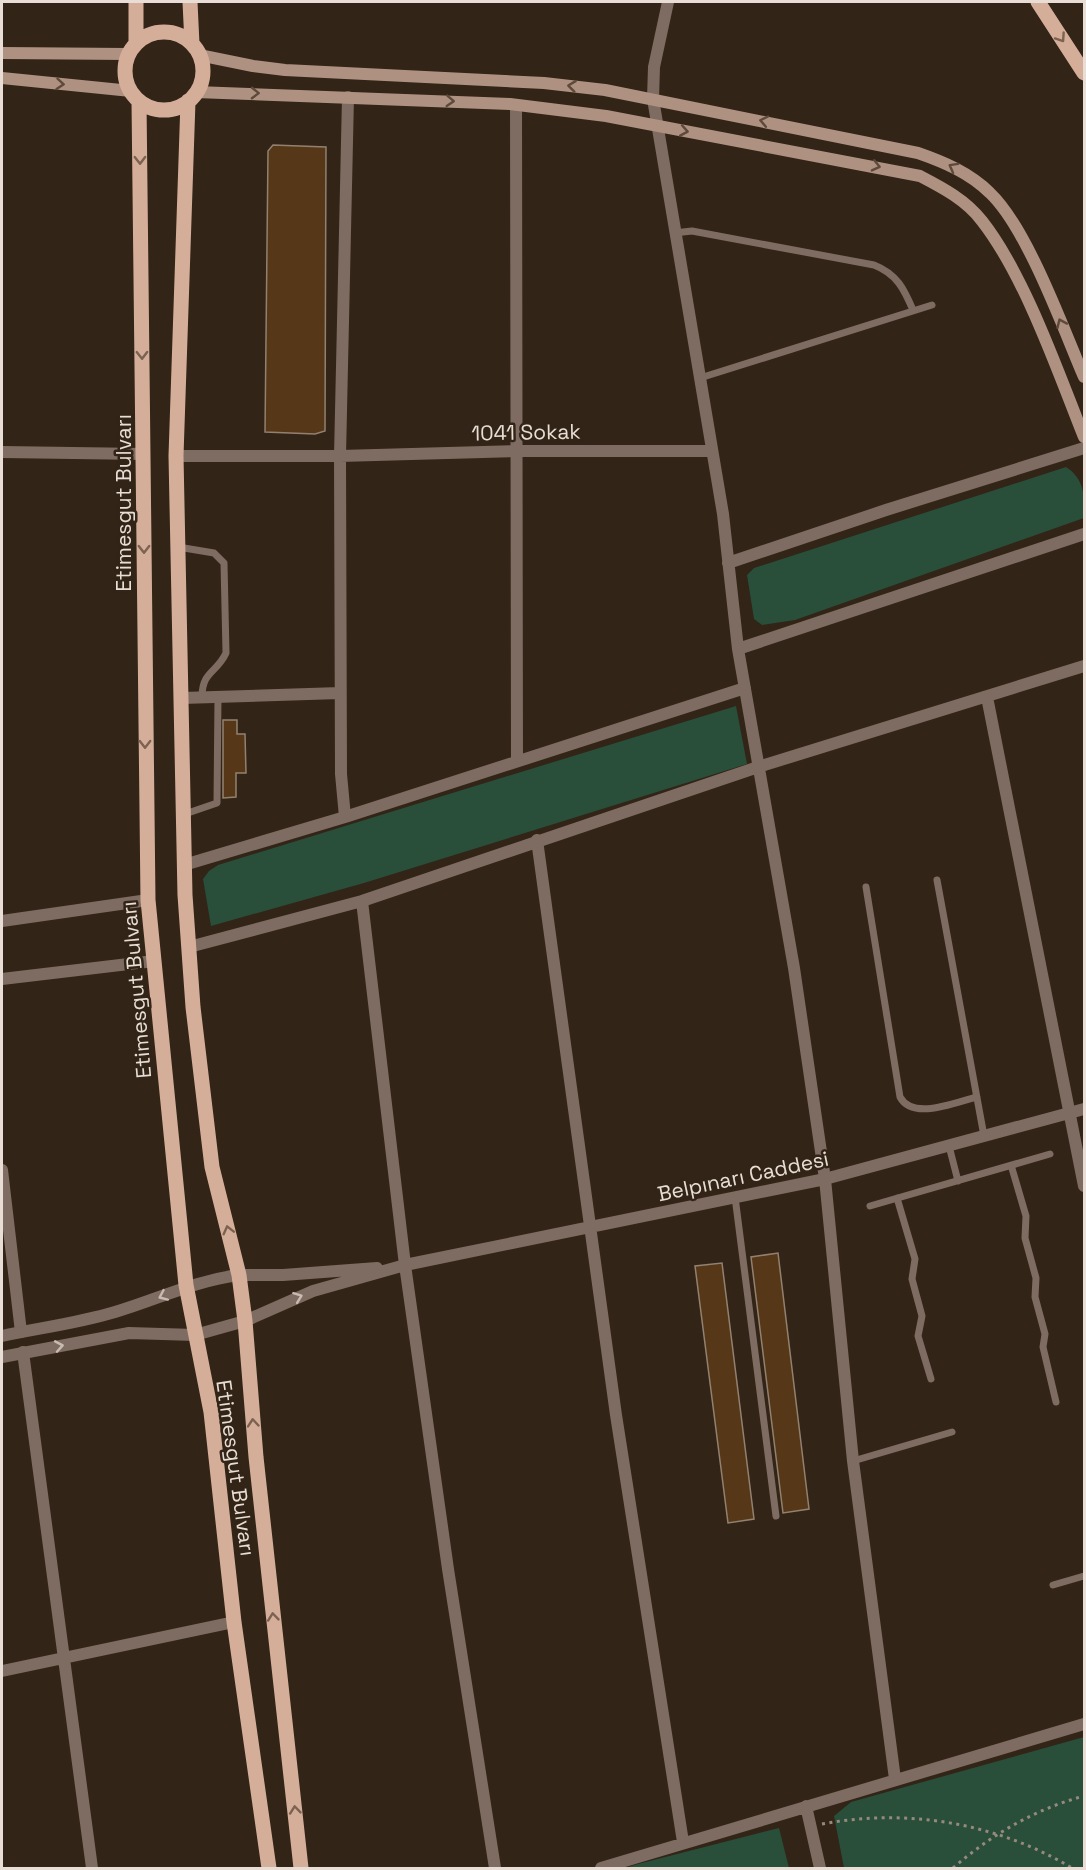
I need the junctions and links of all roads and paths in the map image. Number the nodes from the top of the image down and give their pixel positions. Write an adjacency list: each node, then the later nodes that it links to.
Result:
1 (136, 2): 5 (main road)
2 (190, 2): 6 (main road)
3 (668, 2): 13 (street)
4 (1038, 2): 8 (main road, one-way to 8)
5 (132, 49): 6 (main road); 7 (main road); 10 (main road)
6 (196, 49): 11 (main road); 13 (main road, one-way to 6)
7 (2, 53)
8 (1084, 73)
9 (2, 78): 10 (main road, one-way to 10)
10 (135, 96): 11 (main road); 26 (main road, Etimesgut Bulvarı, one-way to 26)
11 (192, 97): 12 (main road, one-way to 12); 27 (main road, Etimesgut Bulvarı)
12 (348, 97): 14 (main road, one-way to 14); 28 (street)
13 (653, 99): 15 (street); 19 (main road, one-way to 13)
14 (516, 105): 15 (main road); 23 (street)
15 (657, 126): 16 (street); 21 (main road, one-way to 21)
16 (674, 234): 18 (lane); 20 (street)
17 (932, 305): 18 (lane)
18 (913, 310): 20 (lane)
19 (1084, 377)
20 (700, 378): 24 (street)
21 (1084, 437)
22 (1084, 448): 31 (street)
23 (518, 451): 24 (street, 1041 Sokak); 28 (street, 1041 Sokak); 40 (street)
24 (712, 451): 31 (street)
25 (2, 452): 26 (street)
26 (144, 454): 48 (main road, Etimesgut Bulvarı, one-way to 48)
27 (176, 456): 28 (street, 1041 Sokak); 30 (main road, Etimesgut Bulvarı)
28 (340, 456): 35 (street)
29 (1084, 534): 32 (street)
30 (178, 547): 36 (lane); 39 (main road, Etimesgut Bulvarı)
31 (728, 563): 32 (street)
32 (738, 649): 34 (street)
33 (1084, 666): 38 (street)
34 (745, 688): 40 (street); 41 (street)
35 (340, 693): 37 (street); 43 (street)
36 (202, 697): 37 (street); 39 (street)
37 (218, 697): 42 (lane)
38 (987, 697): 41 (street); 56 (street)
39 (182, 698): 42 (main road, Etimesgut Bulvarı)
40 (517, 761): 43 (street)
41 (758, 767): 44 (street); 62 (street)
42 (182, 816): 45 (main road, Etimesgut Bulvarı)
43 (345, 817): 45 (street)
44 (537, 840): 49 (street); 68 (street)
45 (184, 865): 51 (main road, Etimesgut Bulvarı)
46 (937, 880): 54 (lane)
47 (866, 887): 54 (lane)
48 (148, 900): 50 (street); 52 (main road, Etimesgut Bulvarı)
49 (362, 901): 51 (street); 69 (street)
50 (2, 921)
51 (189, 947): 70 (main road, Etimesgut Bulvarı, one-way to 51)
52 (154, 961): 53 (street); 71 (main road, Etimesgut Bulvarı)
53 (2, 979)
54 (977, 1097): 57 (lane)
55 (1084, 1109): 56 (street, Belpınarı Caddesi)
56 (1070, 1113): 57 (street, Belpınarı Caddesi); 64 (street)
57 (984, 1136): 58 (street, Belpınarı Caddesi)
58 (949, 1146): 62 (street, Belpınarı Caddesi); 63 (lane)
59 (1050, 1154): 60 (lane)
60 (1011, 1165): 63 (lane); 79 (lane)
61 (2, 1170): 73 (street)
62 (825, 1179): 65 (street, Belpınarı Caddesi); 81 (street)
63 (958, 1180): 66 (lane)
64 (1084, 1186)
65 (735, 1197): 68 (street, Belpınarı Caddesi); 82 (lane)
66 (897, 1198): 67 (lane); 78 (lane)
67 (870, 1206)
68 (589, 1227): 69 (street, Belpınarı Caddesi); 94 (street)
69 (405, 1265): 70 (street, Belpınarı Caddesi); 72 (street, Belpınarı Caddesi, one-way to 69); 98 (street)
70 (239, 1275): 71 (street, Belpınarı Caddesi); 72 (main road, Etimesgut Bulvarı)
71 (186, 1285): 73 (street, Belpınarı Caddesi, one-way to 73); 74 (main road, Etimesgut Bulvarı)
72 (245, 1321): 74 (street, Belpınarı Caddesi); 97 (main road, Etimesgut Bulvarı, one-way to 72)
73 (21, 1332): 75 (street, Belpınarı Caddesi)
74 (195, 1335): 76 (street, Belpınarı Caddesi, one-way to 74); 85 (main road, Etimesgut Bulvarı)
75 (2, 1336)
76 (23, 1352): 77 (street, Belpınarı Caddesi); 86 (street)
77 (2, 1357)
78 (931, 1379)
79 (1056, 1402)
80 (952, 1431): 81 (lane)
81 (853, 1461): 89 (street)
82 (776, 1516)
83 (1084, 1576): 84 (lane)
84 (1053, 1585)
85 (234, 1622): 86 (street); 96 (main road, Etimesgut Bulvarı)
86 (65, 1656): 87 (street); 95 (street)
87 (2, 1671)
88 (1084, 1724): 89 (street)
89 (895, 1779): 91 (street)
90 (1084, 1796): 93 (path)
91 (806, 1806): 92 (street); 94 (street)
92 (811, 1827): 93 (path); 100 (street)
93 (997, 1834): 101 (path); 102 (path)
94 (683, 1842): 99 (street)
95 (92, 1869)
96 (269, 1869)
97 (301, 1869)
98 (495, 1869)
99 (601, 1869)
100 (820, 1869)
101 (953, 1869)
102 (1072, 1869)

